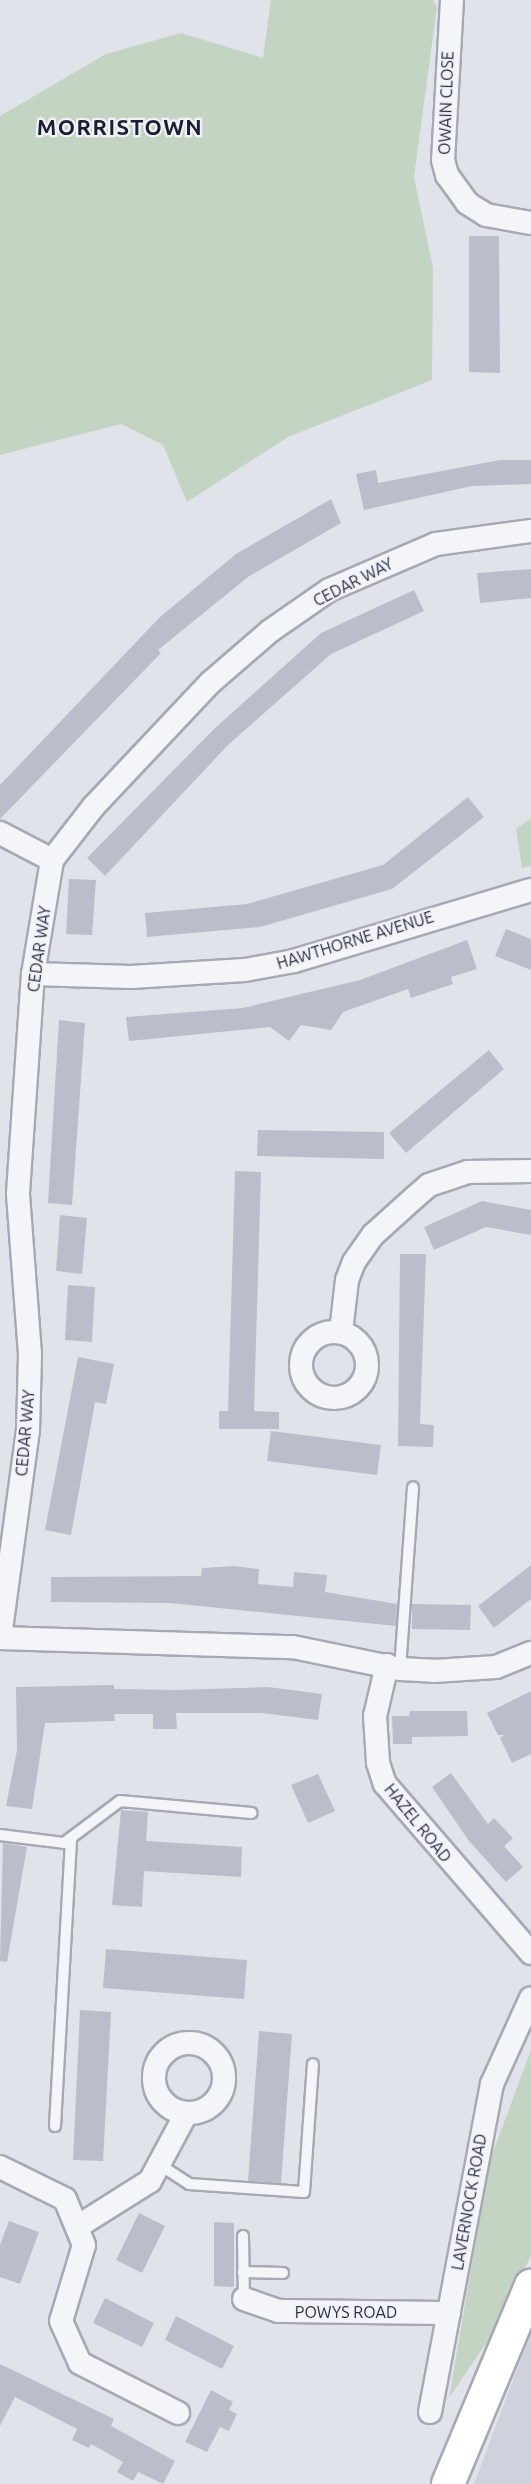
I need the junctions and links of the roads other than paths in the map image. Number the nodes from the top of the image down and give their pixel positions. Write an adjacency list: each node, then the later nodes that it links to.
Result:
1 (452, 0): 2 (street, OWAIN CLOSE)
2 (531, 223)
3 (531, 531): 5 (street, CEDAR WAY)
4 (0, 833): 5 (street)
5 (52, 860): 7 (street, CEDAR WAY)
6 (531, 891): 7 (street, HAWTHORNE AVENUE)
7 (33, 974): 11 (street, CEDAR WAY)
8 (531, 1171): 9 (street)
9 (341, 1332)
10 (413, 1487): 13 (lane)
11 (0, 1637): 13 (street, CEDAR WAY)
12 (531, 1653): 13 (street, CEDAR WAY)
13 (393, 1667): 17 (street, HAZEL ROAD)
14 (251, 1813): 16 (lane)
15 (0, 1835): 16 (lane)
16 (71, 1838): 21 (lane)
17 (531, 1953)
18 (531, 1998): 30 (street, LAVERNOCK ROAD)
19 (313, 2064): 22 (lane)
20 (186, 2114): 22 (street)
21 (55, 2126)
22 (160, 2165): 24 (street)
23 (0, 2167): 24 (street)
24 (77, 2227): 32 (street)
25 (243, 2236): 26 (lane)
26 (243, 2272): 27 (lane); 29 (lane)
27 (283, 2273)
28 (531, 2286): 33 (main road)
29 (244, 2299): 30 (street, POWYS ROAD)
30 (449, 2313): 31 (street, LAVERNOCK ROAD)
31 (430, 2412)
32 (178, 2413)
33 (448, 2484)

